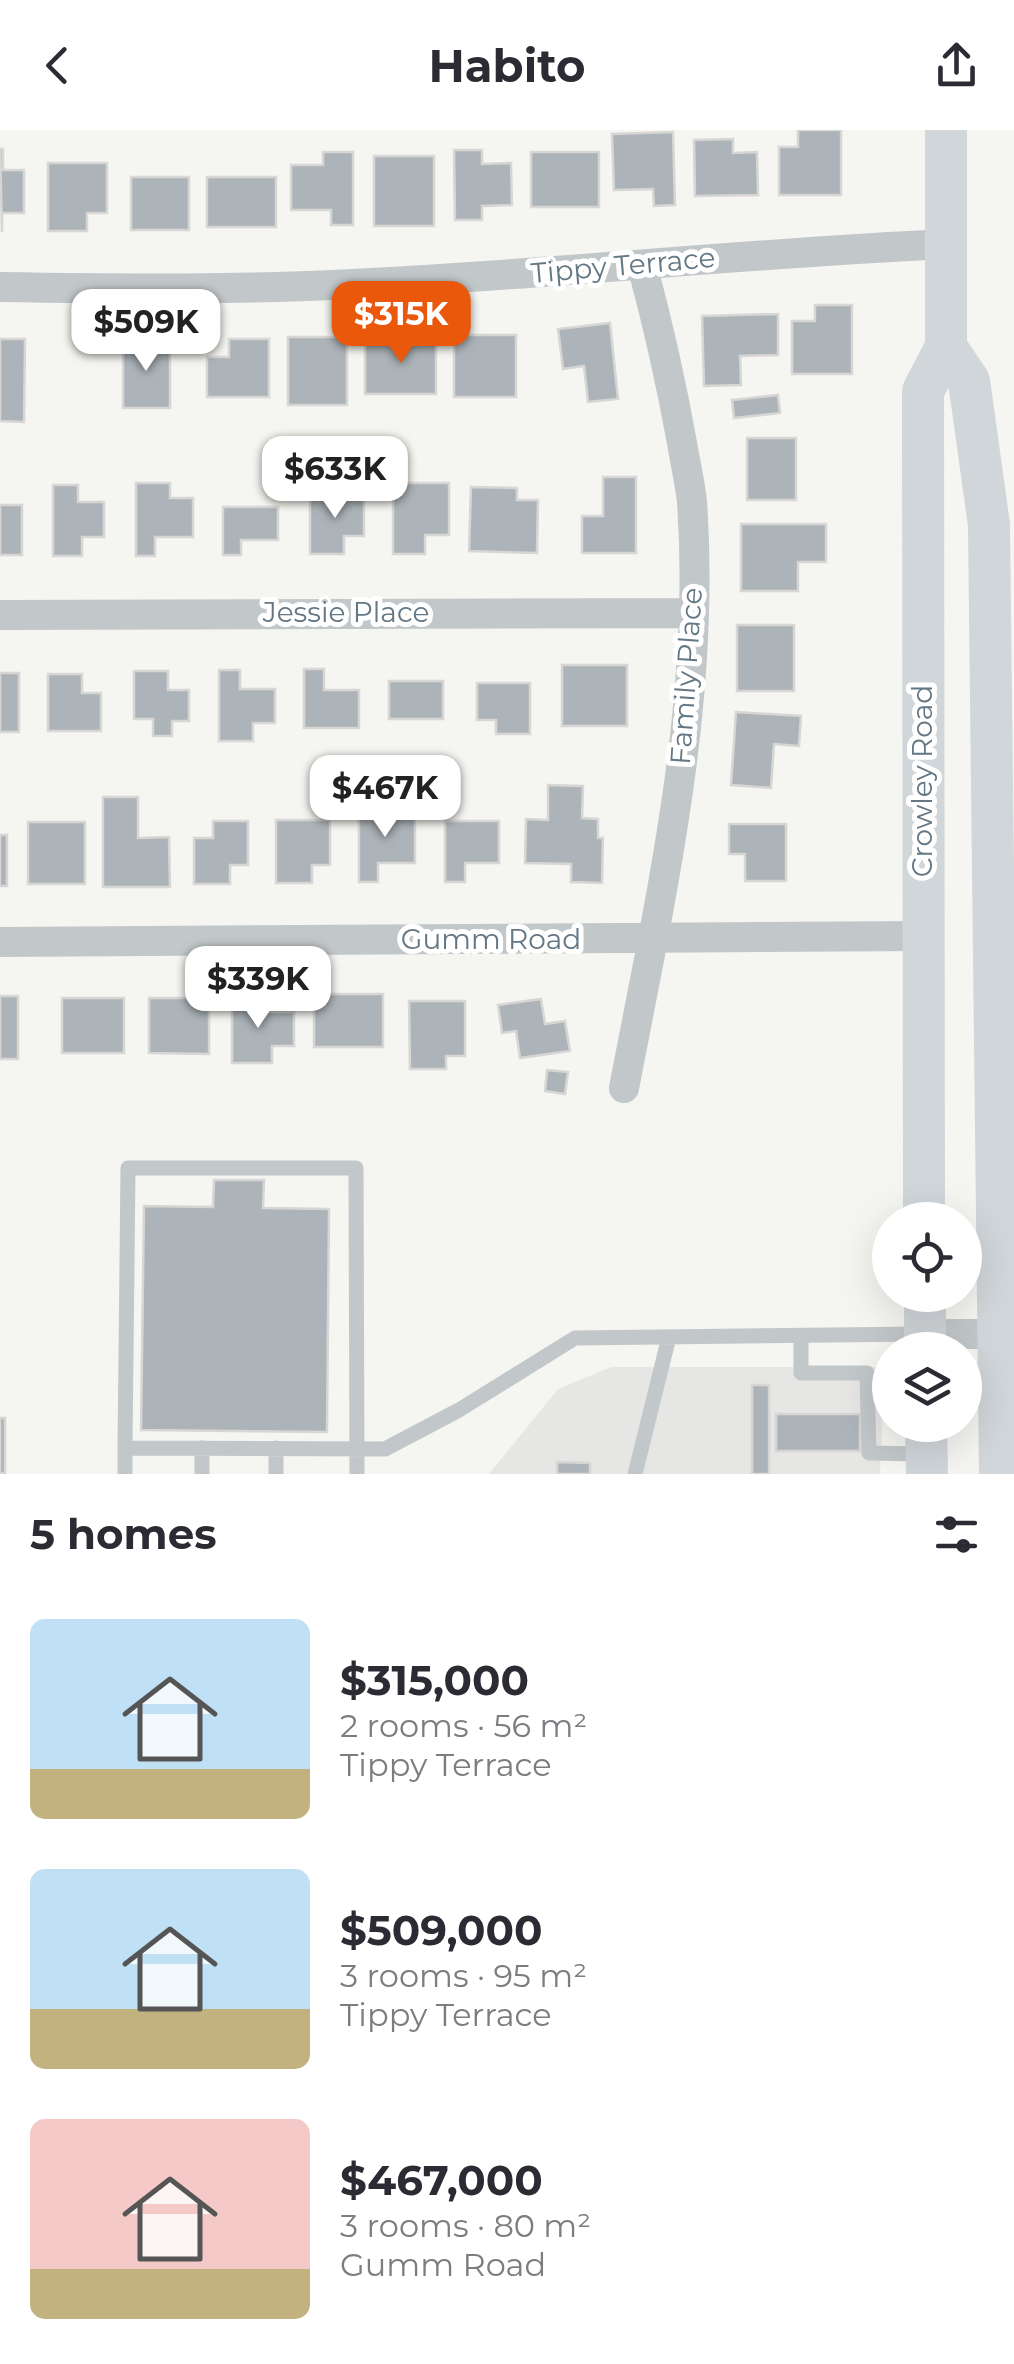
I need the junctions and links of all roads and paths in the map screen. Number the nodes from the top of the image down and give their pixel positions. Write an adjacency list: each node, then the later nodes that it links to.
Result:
1 (946, 130): 2 (main road, Crowley Road)
2 (946, 244): 3 (street, Tippy Terrace); 5 (main road, Crowley Road)
3 (642, 265): 4 (street, Tippy Terrace); 6 (street, Family Place)
4 (0, 287)
5 (946, 347): 8 (main road, Crowley Road); 14 (main road, Crowley Road)
6 (692, 613): 7 (street, Jessie Place); 9 (street, Family Place)
7 (0, 615)
8 (921, 936): 9 (street, Gumm Road); 12 (main road, Crowley Road)
9 (653, 938): 10 (street, Gumm Road); 11 (street, Family Place)
10 (0, 942)
11 (624, 1088)
12 (924, 1202)
13 (925, 1326): 14 (street); 15 (lane)
14 (1006, 1334): 27 (main road, Crowley Road)
15 (801, 1336): 16 (lane); 21 (lane)
16 (668, 1337): 20 (lane); 26 (lane)
17 (125, 1448): 18 (lane); 20 (lane); 22 (lane)
18 (202, 1448): 19 (lane); 23 (lane)
19 (276, 1448): 20 (lane); 24 (lane)
20 (358, 1449): 25 (lane)
21 (927, 1451)
22 (125, 1474)
23 (202, 1474)
24 (276, 1474)
25 (357, 1474)
26 (635, 1474)
27 (1000, 1474)

